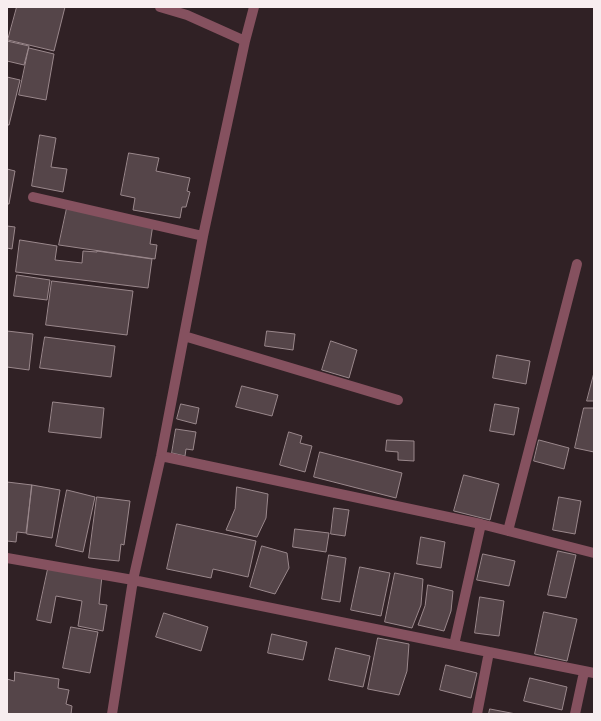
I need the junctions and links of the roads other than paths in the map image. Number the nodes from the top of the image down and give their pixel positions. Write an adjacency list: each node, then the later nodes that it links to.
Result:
1 (160, 7): 3 (street)
2 (254, 7): 3 (street)
3 (245, 41): 5 (street)
4 (33, 197): 5 (street)
5 (203, 236): 7 (street)
6 (577, 264): 11 (street)
7 (184, 336): 8 (street); 9 (street)
8 (398, 400)
9 (161, 456): 10 (street); 14 (street)
10 (481, 524): 11 (street); 15 (street)
11 (508, 531): 12 (street)
12 (594, 553)
13 (7, 558): 14 (street)
14 (133, 580): 15 (street); 19 (street)
15 (454, 645): 16 (street)
16 (490, 652): 17 (street); 20 (street)
17 (584, 672): 18 (street); 21 (street)
18 (594, 673)
19 (112, 714)
20 (477, 714)
21 (575, 714)

